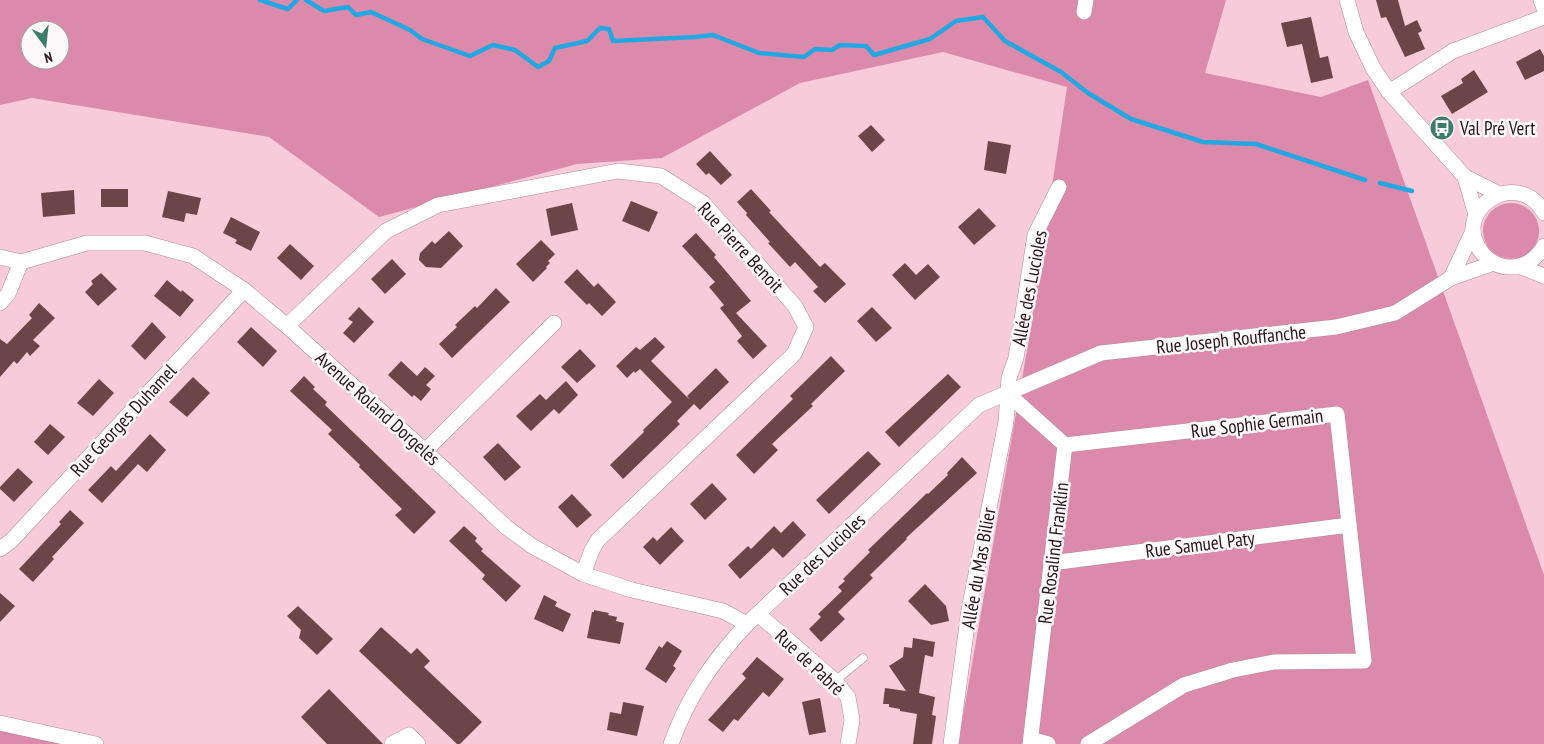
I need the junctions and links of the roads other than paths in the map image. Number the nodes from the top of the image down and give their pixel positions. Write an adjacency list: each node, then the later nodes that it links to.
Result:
1 (1347, 0): 5 (street)
2 (1541, 0): 3 (street)
3 (1544, 8)
4 (1544, 17): 5 (street)
5 (1389, 92): 6 (street)
6 (1465, 177): 8 (street); 10 (street)
7 (1059, 187): 23 (street, Allée des Lucioles)
8 (1499, 194): 9 (street); 10 (street)
9 (1544, 213)
10 (1476, 215): 11 (street)
11 (1473, 231): 15 (street); 18 (street)
12 (1544, 246): 16 (street)
13 (0, 257): 14 (street, Avenue Roland Dorgelès)
14 (21, 262): 19 (street, Avenue Roland Dorgelès); 20 (street)
15 (1494, 263): 16 (street); 18 (street)
16 (1519, 266): 17 (street)
17 (1544, 276)
18 (1451, 278): 23 (street, Rue Joseph Rouffanche)
19 (244, 290): 22 (street, Avenue Roland Dorgelès); 27 (street, Rue Georges Duhamel)
20 (0, 303)
21 (554, 323): 25 (street)
22 (287, 326): 25 (street, Avenue Roland Dorgelès); 29 (street, Rue Pierre Benoit)
23 (1007, 393): 24 (street); 30 (street, Rue des Lucioles); 40 (street, Allée du Mas Bilier)
24 (1065, 445): 26 (street, Rue Sophie Germain); 28 (street, Rue Rosalind Franklin)
25 (425, 451): 29 (street, Avenue Roland Dorgelès)
26 (1349, 524): 28 (street, Rue Samuel Paty); 42 (street)
27 (0, 549)
28 (1051, 563): 34 (street, Rue Rosalind Franklin)
29 (583, 574): 30 (street, Avenue Roland Dorgelès)
30 (753, 619): 32 (street, Rue de Pabré); 38 (street, Rue des Lucioles)
31 (863, 658): 32 (lane)
32 (835, 681): 39 (street, Rue de Pabré)
33 (0, 723): 35 (street)
34 (1030, 742): 41 (street, Rue Rosalind Franklin)
35 (96, 744)
36 (392, 744): 37 (street)
37 (418, 744)
38 (671, 744)
39 (848, 744)
40 (951, 744)
41 (1048, 744)
42 (1088, 744)

